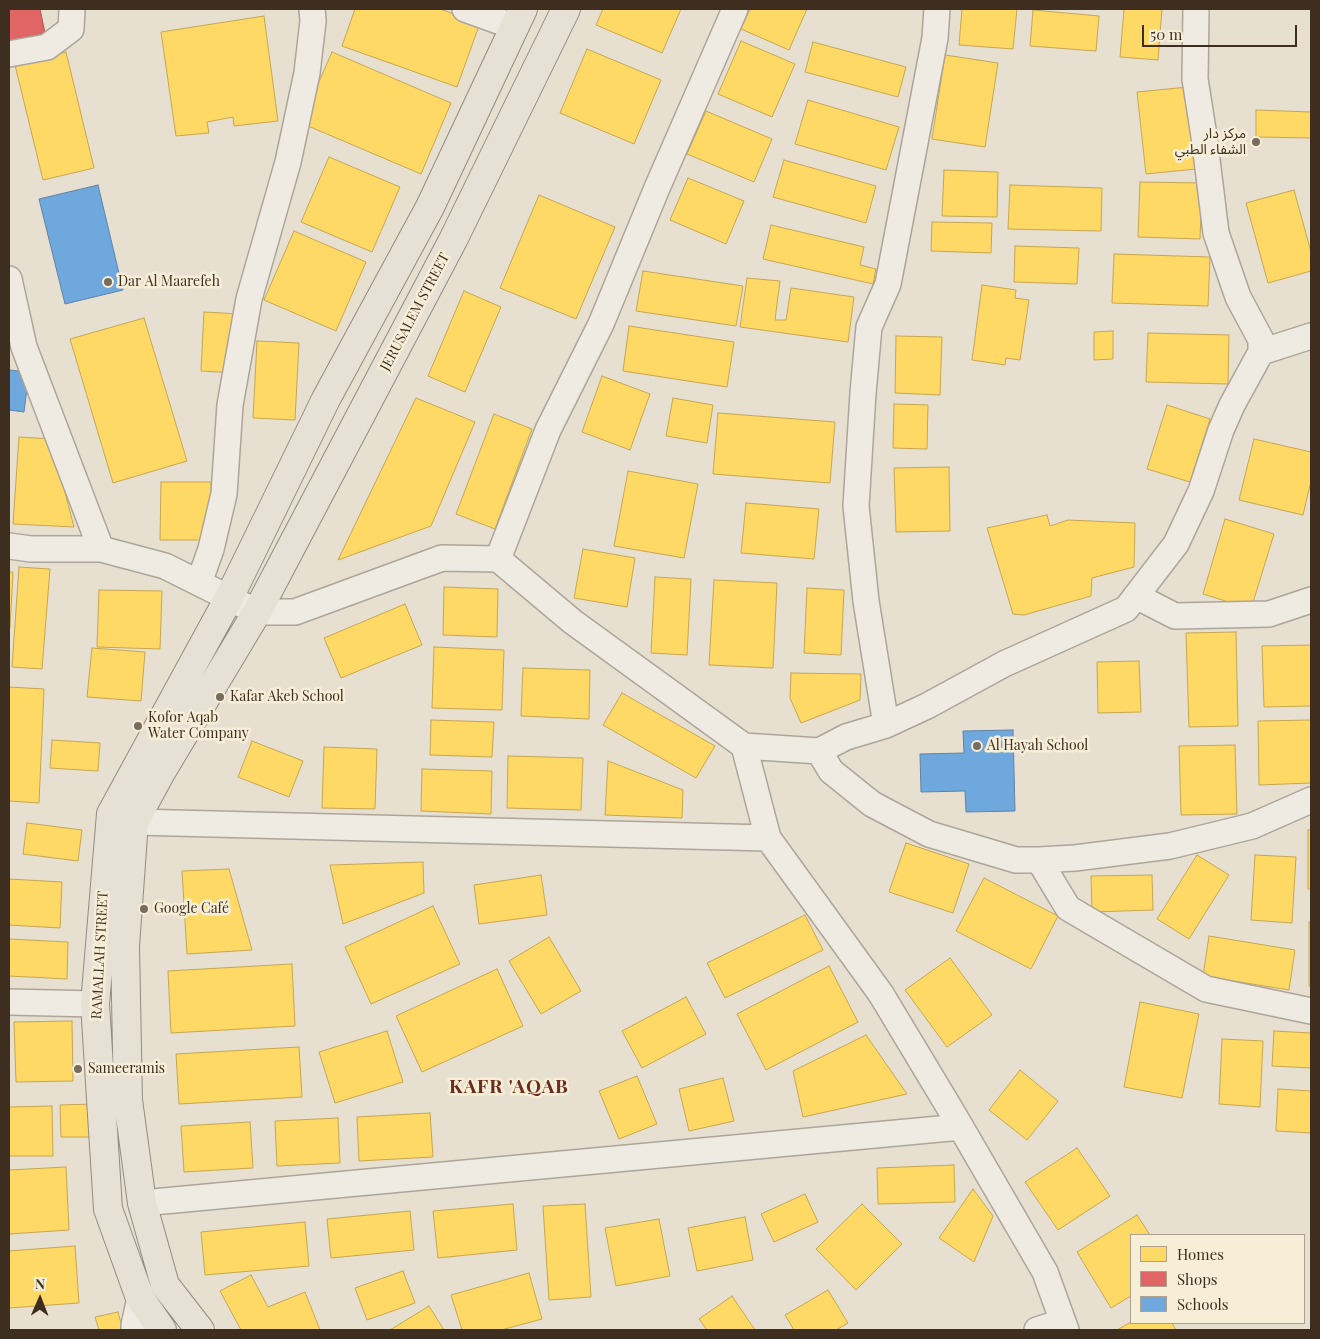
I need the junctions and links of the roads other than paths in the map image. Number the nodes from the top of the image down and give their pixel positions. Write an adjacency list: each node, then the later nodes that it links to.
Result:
1 (72, 9): 9 (street)
2 (312, 9): 17 (street)
3 (465, 9): 8 (street)
4 (566, 9): 21 (main road, JERUSALEM STREET)
5 (735, 9): 16 (street)
6 (937, 9): 22 (street)
7 (1196, 9): 13 (street)
8 (519, 18): 19 (main road)
9 (9, 54)
10 (9, 279): 12 (street)
11 (1311, 336): 13 (street)
12 (17, 346): 15 (street)
13 (1261, 352): 18 (street)
14 (9, 546): 15 (street)
15 (101, 548): 17 (street)
16 (498, 559): 21 (street); 23 (street)
17 (199, 583): 19 (street)
18 (1136, 596): 20 (street); 22 (street)
19 (229, 598): 21 (street); 30 (main road, RAMALLAH STREET)
20 (1311, 600)
21 (257, 612): 26 (main road, RAMALLAH STREET)
22 (886, 725): 24 (street)
23 (744, 746): 24 (street); 27 (street)
24 (819, 751): 28 (street)
25 (1311, 800): 28 (street)
26 (134, 822): 27 (street); 33 (main road, RAMALLAH STREET)
27 (768, 838): 32 (street)
28 (1039, 860): 31 (street)
29 (9, 1002): 30 (street)
30 (95, 1004): 34 (main road, RAMALLAH STREET)
31 (1311, 1011)
32 (961, 1127): 33 (street); 35 (street)
33 (142, 1203): 38 (main road, RAMALLAH STREET)
34 (140, 1298): 36 (street); 37 (main road, RAMALLAH STREET)
35 (1064, 1326): 39 (street)
36 (134, 1330)
37 (162, 1330)
38 (200, 1330)
39 (1037, 1330)

